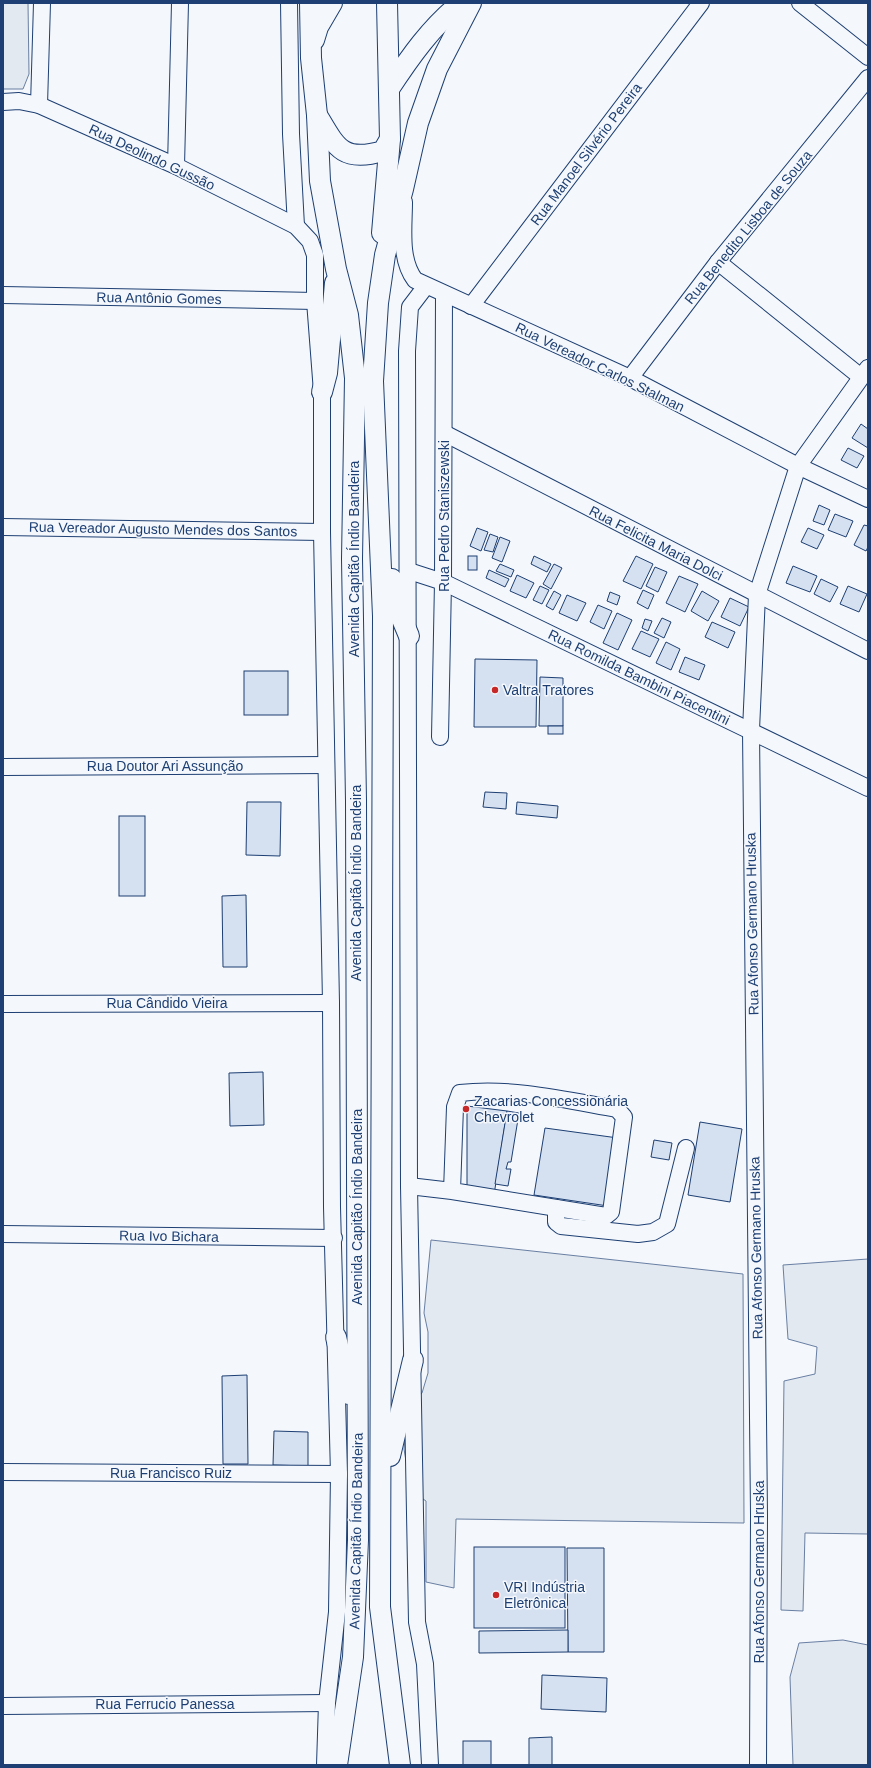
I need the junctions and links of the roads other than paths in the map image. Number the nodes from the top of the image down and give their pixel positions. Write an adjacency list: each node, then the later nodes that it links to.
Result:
1 (42, 3): 16 (street)
2 (180, 3): 19 (street)
3 (289, 3): 21 (street)
4 (310, 3): 12 (main road, Avenida Capitão Índio Bandeira)
5 (332, 3): 12 (main road)
6 (387, 3): 14 (main road)
7 (461, 3): 14 (main road)
8 (471, 3): 20 (main road)
9 (701, 3): 29 (street, Rua Manoel Silvério Pereira)
10 (800, 3): 11 (street)
11 (868, 57)
12 (310, 58): 17 (main road, Avenida Capitão Índio Bandeira)
13 (868, 78): 23 (street, Rua Benedito Lisboa de Souza)
14 (389, 89): 18 (main road)
15 (3, 102): 16 (street, Rua Deolindo Gussão)
16 (39, 105): 19 (street, Rua Deolindo Gussão)
17 (316, 115): 18 (main road); 24 (main road, Avenida Capitão Índio Bandeira)
18 (390, 139): 22 (main road)
19 (176, 166): 21 (street, Rua Deolindo Gussão)
20 (403, 189): 22 (main road); 25 (street, Rua Vereador Carlos Stalman)
21 (296, 226): 28 (street)
22 (385, 255): 32 (main road)
23 (718, 262): 30 (street); 31 (street, Rua Benedito Lisboa de Souza)
24 (336, 269): 32 (main road, Avenida Capitão Índio Bandeira); 33 (main road)
25 (426, 286): 26 (street, Rua Vereador Carlos Stalman); 40 (street)
26 (444, 294): 29 (street, Rua Vereador Carlos Stalman); 34 (street, Rua Pedro Staniszewski)
27 (3, 295): 28 (street, Rua Antônio Gomes)
28 (315, 301): 33 (street)
29 (471, 306): 31 (street, Rua Vereador Carlos Stalman)
30 (864, 373): 35 (street, Rua Afonso Germano Hruska)
31 (630, 378): 35 (street, Rua Vereador Carlos Stalman)
32 (364, 380): 37 (main road, Avenida Capitão Índio Bandeira); 60 (main road, Avenida Capitão Índio Bandeira)
33 (322, 392): 39 (street)
34 (444, 433): 41 (street, Rua Pedro Staniszewski); 42 (street, Rua Felicita Maria Dolci)
35 (798, 466): 36 (street, Rua Vereador Carlos Stalman); 42 (street, Rua Afonso Germano Hruska)
36 (868, 499)
37 (378, 503): 43 (main road); 63 (main road, Avenida Capitão Índio Bandeira)
38 (3, 527): 39 (street, Rua Vereador Augusto Mendes dos Santos)
39 (322, 532): 47 (street)
40 (408, 571): 41 (street, Rua Romilda Bambini Piacentini); 43 (street)
41 (444, 582): 45 (street, Rua Romilda Bambini Piacentini); 46 (street, Rua Pedro Staniszewski)
42 (757, 595): 44 (street, Rua Felicita Maria Dolci); 45 (street, Rua Afonso Germano Hruska)
43 (409, 636): 53 (street)
44 (868, 651)
45 (751, 730): 49 (street, Rua Romilda Bambini Piacentini); 70 (street, Rua Afonso Germano Hruska)
46 (440, 738)
47 (326, 765): 48 (street, Rua Doutor Ari Assunção); 50 (street)
48 (3, 767)
49 (868, 788)
50 (331, 1003): 51 (street, Rua Cândido Vieira); 57 (street)
51 (3, 1004)
52 (686, 1148): 55 (street)
53 (409, 1186): 54 (street); 59 (street)
54 (452, 1191): 55 (street); 55 (street)
55 (556, 1208)
56 (3, 1234): 57 (street, Rua Ivo Bichara)
57 (334, 1238): 58 (street)
58 (336, 1337): 60 (main road); 62 (street)
59 (413, 1360): 63 (main road); 69 (street)
60 (358, 1433): 67 (main road, Avenida Capitão Índio Bandeira)
61 (3, 1472): 62 (street, Rua Francisco Ruiz)
62 (339, 1474): 64 (street)
63 (381, 1495): 68 (main road, Avenida Capitão Índio Bandeira)
64 (327, 1703): 65 (street, Rua Ferrucio Panessa); 66 (street)
65 (3, 1706)
66 (325, 1765)
67 (337, 1765)
68 (400, 1765)
69 (430, 1765)
70 (758, 1765)

